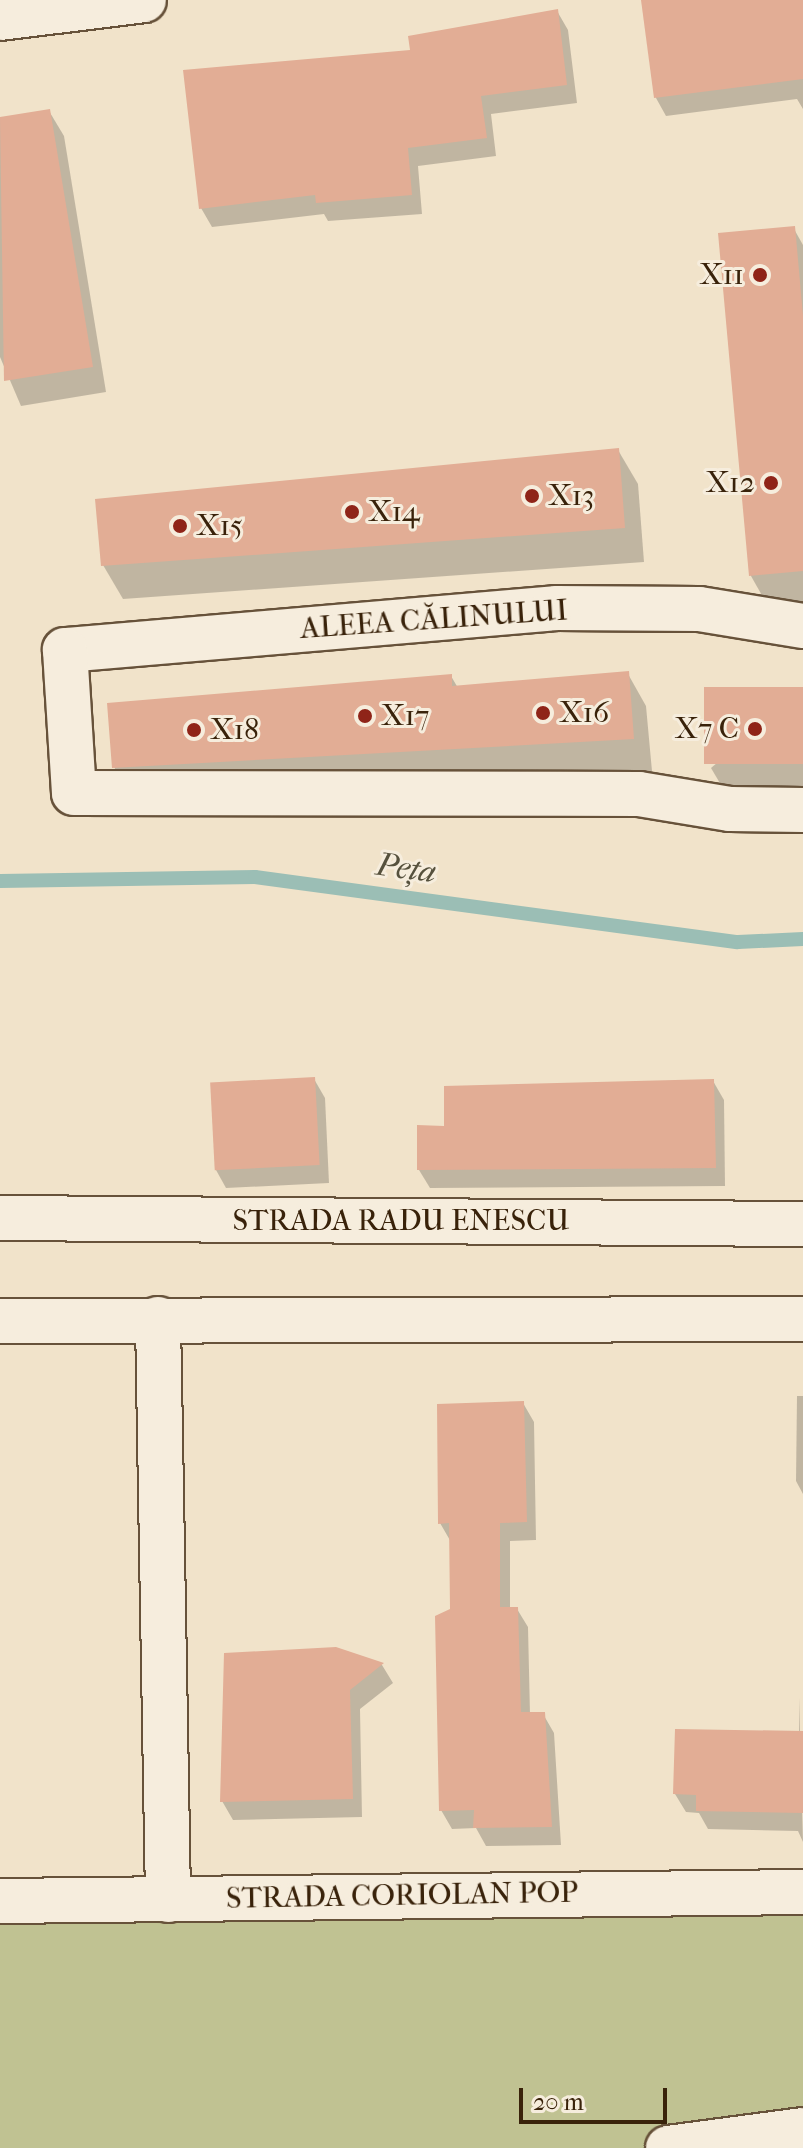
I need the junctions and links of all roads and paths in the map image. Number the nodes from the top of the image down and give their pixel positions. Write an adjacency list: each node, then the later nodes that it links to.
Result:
1 (144, 0): 2 (street)
2 (0, 18)
3 (803, 626): 4 (street, ALEEA CĂLINULUI)
4 (803, 810)
5 (0, 1218): 6 (street, STRADA RADU ENESCU)
6 (803, 1224)
7 (158, 1319): 8 (street); 9 (street); 11 (street)
8 (803, 1319)
9 (0, 1321)
10 (803, 1892): 11 (street, STRADA CORIOLAN POP)
11 (168, 1900): 12 (street, STRADA CORIOLAN POP)
12 (0, 1901)
13 (803, 2130): 14 (street)
14 (668, 2148)

